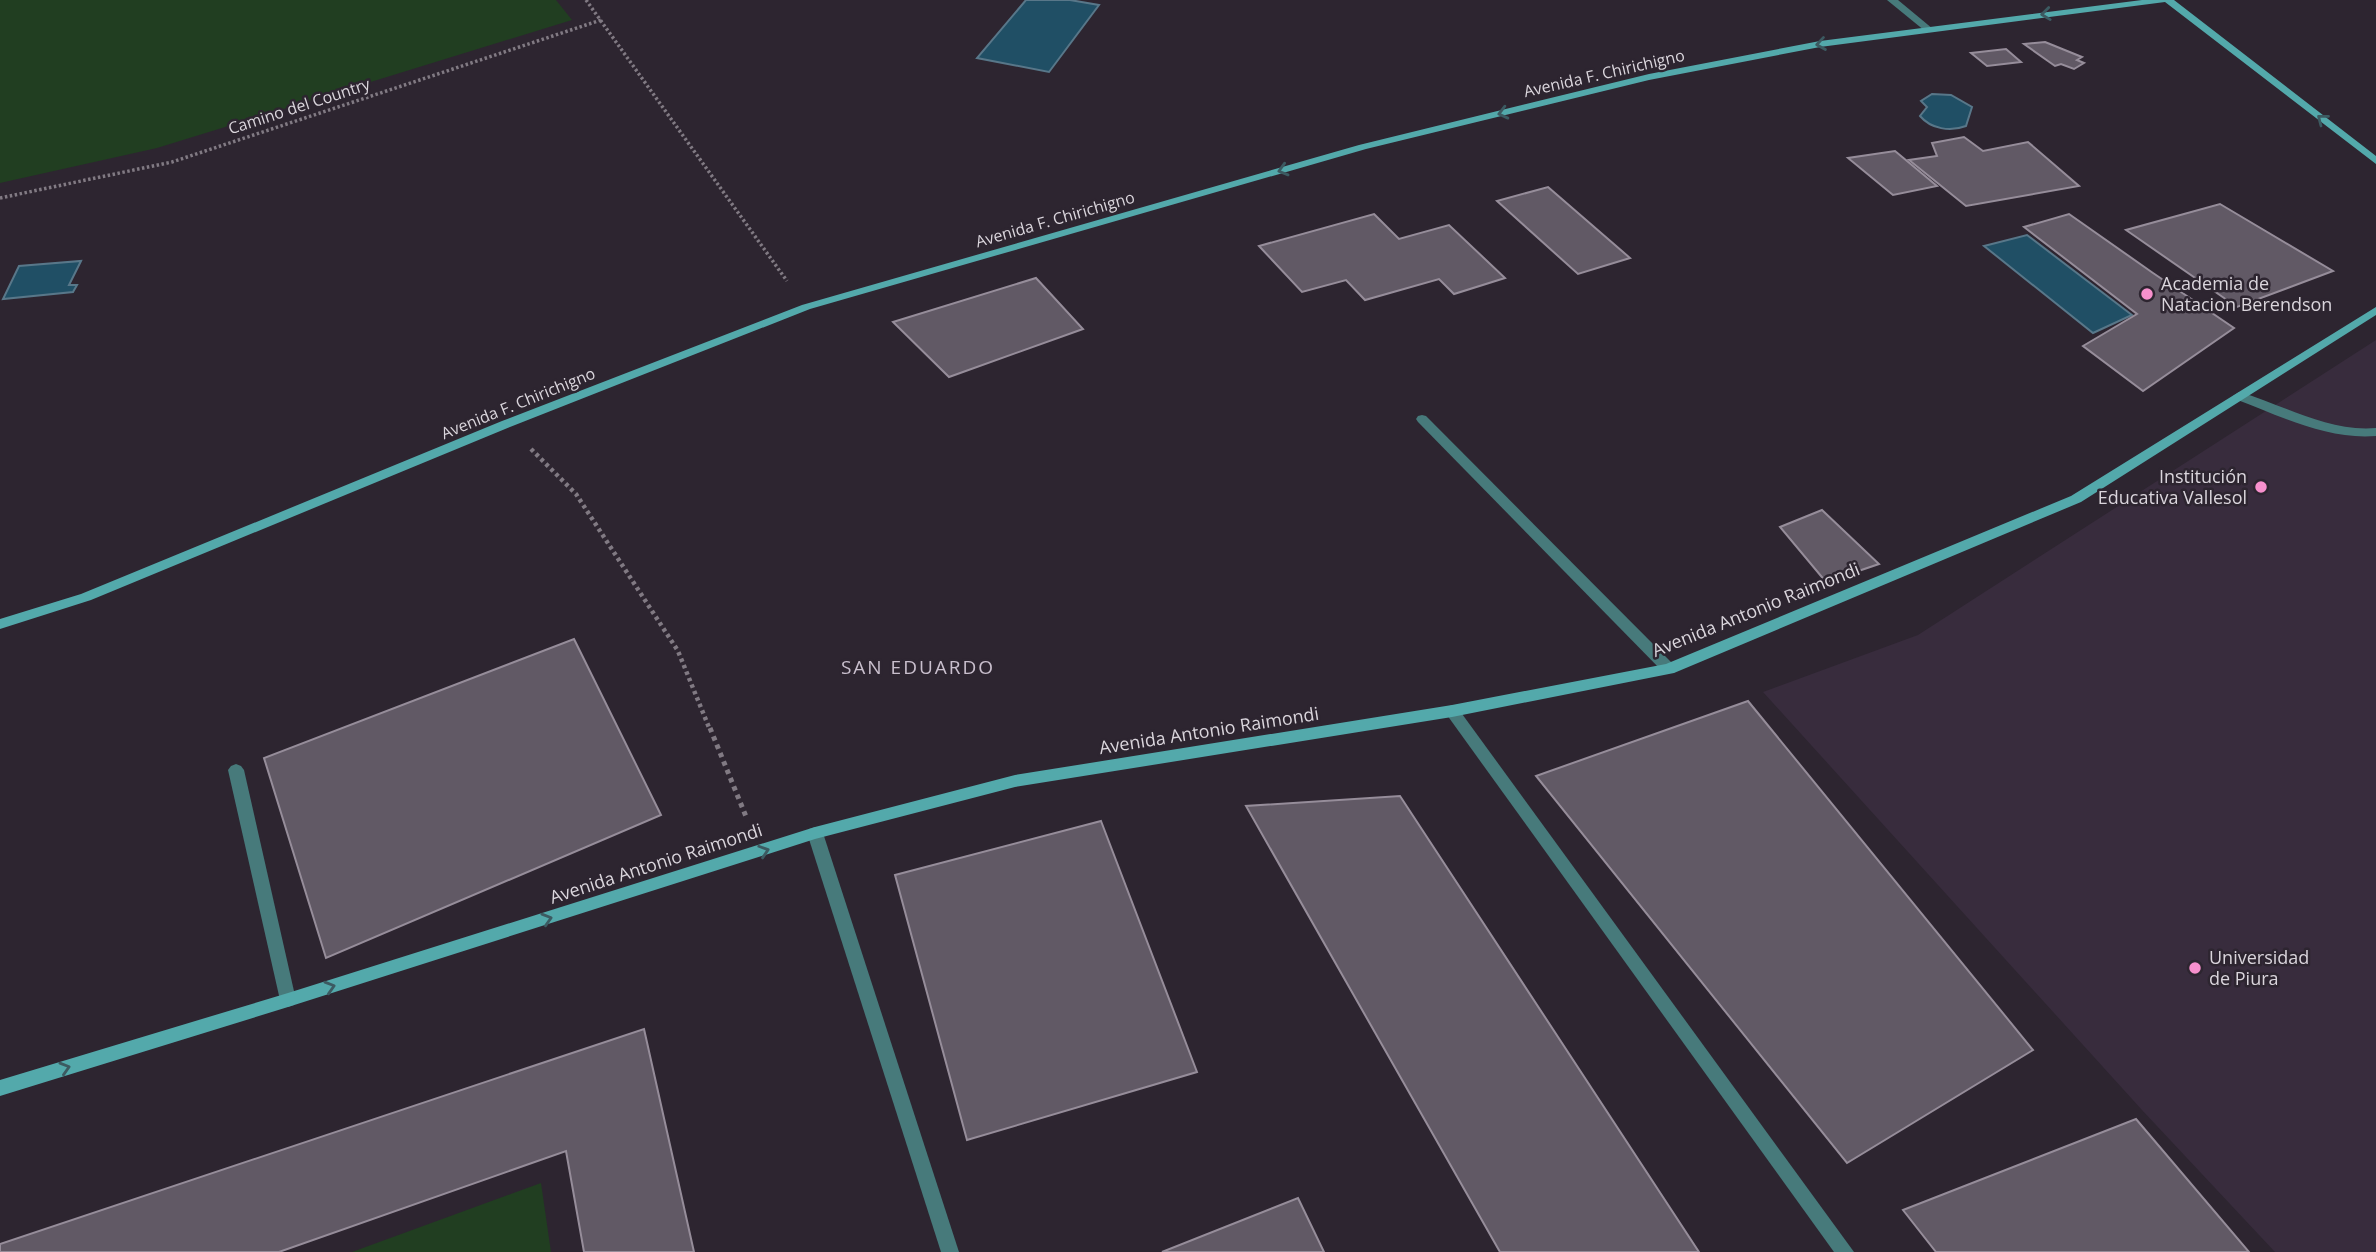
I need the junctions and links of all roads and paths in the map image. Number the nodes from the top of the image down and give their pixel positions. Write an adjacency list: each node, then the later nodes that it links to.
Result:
1 (586, 0): 5 (path)
2 (1892, 0): 6 (street)
3 (2163, 0): 6 (street, Avenida F. Chirichigno, one-way to 6)
4 (2168, 0): 7 (street, one-way to 4)
5 (601, 20): 8 (path, Camino del Country); 9 (path)
6 (1928, 29): 9 (street, Avenida F. Chirichigno, one-way to 9)
7 (2376, 161)
8 (0, 198)
9 (806, 307): 13 (street, Avenida F. Chirichigno)
10 (2376, 310): 11 (street, Avenida Antonio Raimondi)
11 (2239, 396): 14 (street); 16 (street, Avenida Antonio Raimondi)
12 (1422, 419): 16 (street)
13 (506, 424): 15 (street, Avenida F. Chirichigno); 20 (path)
14 (2376, 432)
15 (0, 624)
16 (1669, 668): 17 (street, Avenida Antonio Raimondi)
17 (1452, 711): 19 (street, Avenida Antonio Raimondi); 24 (street)
18 (236, 770): 21 (street)
19 (815, 833): 20 (street, Avenida Antonio Raimondi, one-way to 19); 23 (street)
20 (760, 852): 21 (street, Avenida Antonio Raimondi, one-way to 20)
21 (288, 1000): 22 (street, Avenida Antonio Raimondi, one-way to 21)
22 (0, 1088)
23 (950, 1252)
24 (1845, 1252)

